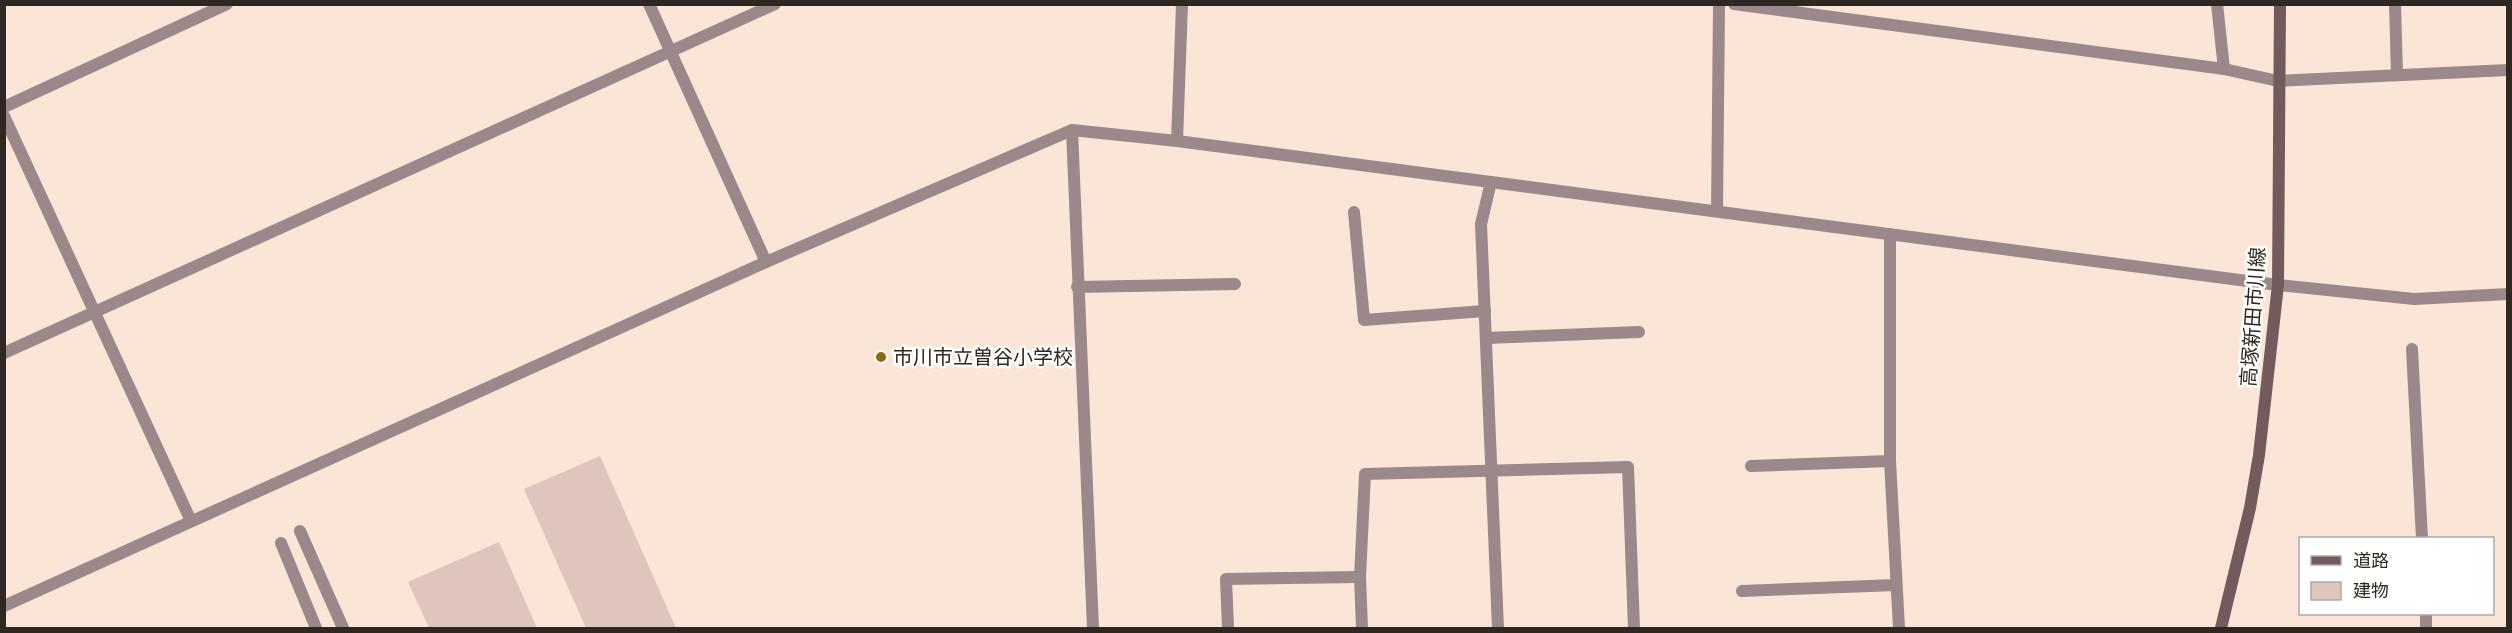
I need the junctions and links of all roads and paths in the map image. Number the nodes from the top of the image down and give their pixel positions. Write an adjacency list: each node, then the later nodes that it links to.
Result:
1 (227, 4): 15 (street)
2 (649, 4): 10 (street)
3 (775, 4): 10 (street)
4 (1182, 4): 18 (street)
5 (1719, 4): 20 (street)
6 (1734, 4): 11 (street)
7 (2217, 4): 11 (street)
8 (2280, 4): 14 (main road, 高塚新田市川線)
9 (2395, 4): 13 (street)
10 (670, 52): 23 (street); 29 (street)
11 (2224, 69): 14 (street)
12 (2508, 70): 13 (street)
13 (2397, 75): 14 (street)
14 (2278, 81): 25 (main road, 高塚新田市川線)
15 (4, 107)
16 (4, 116): 29 (street)
17 (1072, 130): 18 (street); 23 (street); 26 (street)
18 (1177, 141): 19 (street)
19 (1491, 182): 20 (street); 28 (street)
20 (1717, 211): 22 (street)
21 (1354, 212): 28 (street)
22 (1890, 234): 25 (street); 34 (street)
23 (766, 262): 37 (street)
24 (1235, 284): 26 (street)
25 (2278, 285): 27 (street); 53 (main road, 高塚新田市川線)
26 (1077, 287): 47 (street)
27 (2508, 294)
28 (1485, 311): 31 (street)
29 (95, 312): 33 (street); 37 (street)
30 (1639, 332): 31 (street)
31 (1486, 338): 36 (street)
32 (2412, 349): 39 (street)
33 (4, 353)
34 (1890, 461): 35 (street); 42 (street)
35 (1751, 466)
36 (1492, 470): 41 (street); 50 (street); 51 (street)
37 (191, 521): 44 (street)
38 (300, 531): 46 (street)
39 (2422, 537)
40 (281, 543): 45 (street)
41 (1360, 577): 48 (street); 49 (street)
42 (1896, 585): 43 (street); 52 (street)
43 (1742, 591)
44 (4, 606)
45 (316, 628)
46 (343, 628)
47 (1093, 628)
48 (1228, 628)
49 (1362, 628)
50 (1498, 628)
51 (1634, 628)
52 (1899, 628)
53 (2221, 628)

